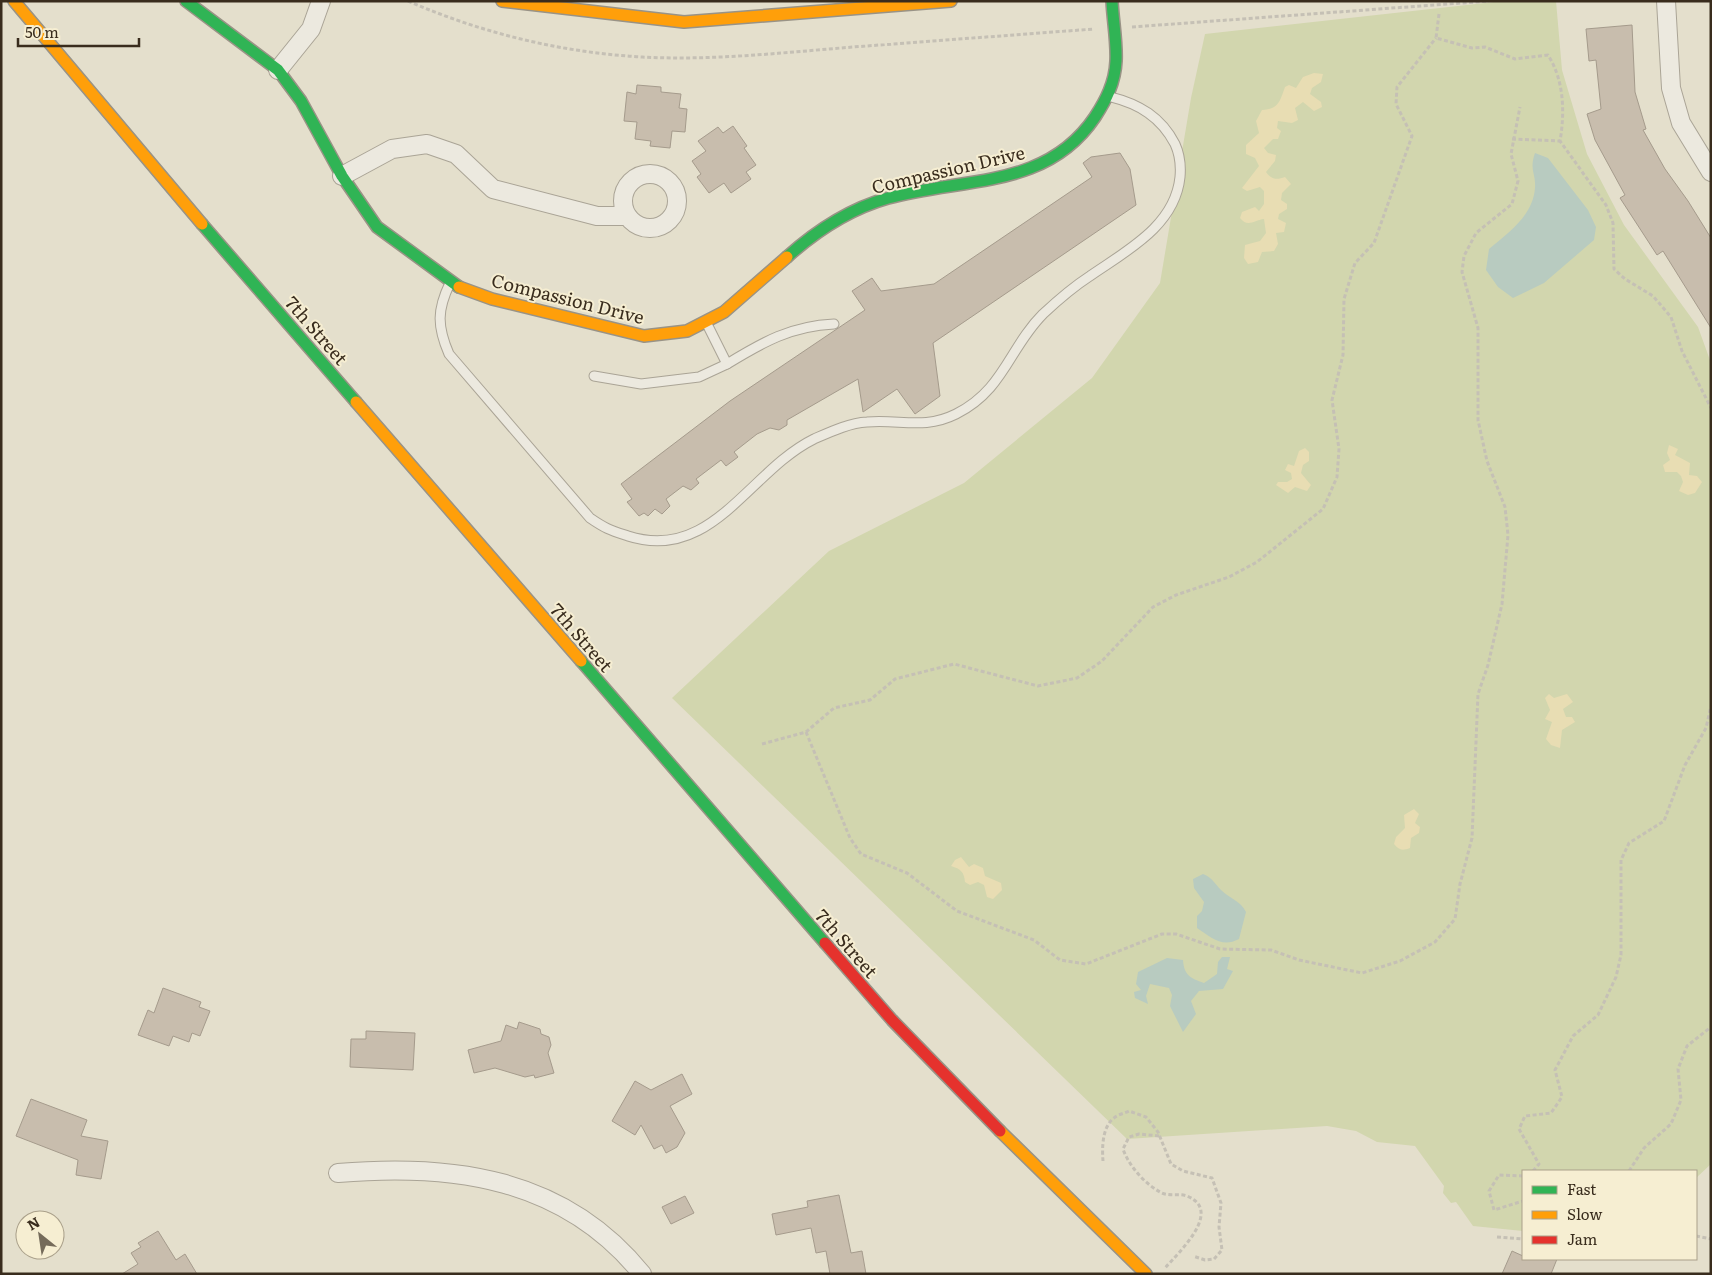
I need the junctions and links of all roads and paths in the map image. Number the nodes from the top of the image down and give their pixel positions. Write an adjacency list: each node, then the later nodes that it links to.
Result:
1 (14, 1): 44 (street, 7th Street)
2 (186, 1): 13 (street, Compassion Drive)
3 (321, 1): 13 (street)
4 (408, 1): 11 (path)
5 (502, 1): 6 (street)
6 (951, 1)
7 (1112, 1): 11 (street, Compassion Drive)
8 (1489, 1): 11 (path)
9 (1666, 1): 18 (street)
10 (1438, 14): 12 (path)
11 (1113, 28): 14 (street, Compassion Drive)
12 (1436, 38): 17 (path); 28 (path)
13 (278, 70): 19 (street, Compassion Drive)
14 (1109, 96): 21 (lane); 22 (street, Compassion Drive)
15 (1520, 107): 16 (path)
16 (1512, 139): 17 (path); 28 (path)
17 (1560, 141): 26 (path)
18 (1711, 172)
19 (342, 176): 20 (street); 21 (street, Compassion Drive)
20 (627, 216)
21 (450, 282): 22 (street, Compassion Drive)
22 (706, 321): 24 (lane)
23 (834, 324): 24 (lane)
24 (727, 364): 25 (lane)
25 (594, 376)
26 (1711, 408)
27 (1711, 706): 33 (path)
28 (806, 732): 29 (path)
29 (762, 744)
30 (1711, 1027): 34 (path)
31 (1159, 1136): 32 (path); 42 (path); 45 (path)
32 (1103, 1161)
33 (1535, 1170)
34 (1630, 1170)
35 (338, 1173): 43 (street)
36 (1522, 1176): 37 (path)
37 (1522, 1201)
38 (1697, 1236): 41 (path)
39 (1497, 1237): 40 (path)
40 (1522, 1239)
41 (1711, 1239)
42 (1193, 1256)
43 (642, 1274)
44 (1146, 1274)
45 (1160, 1274)

